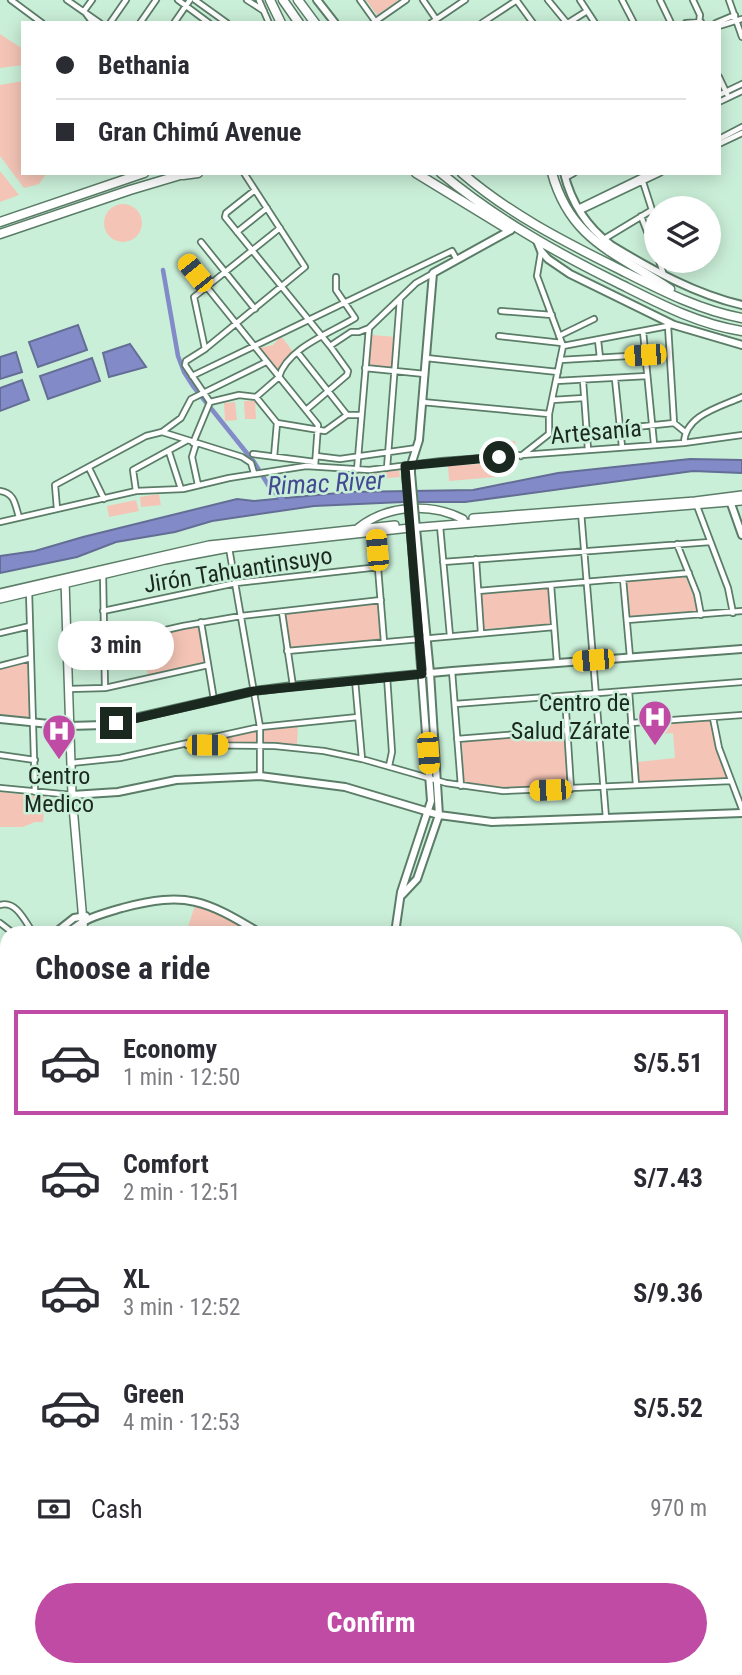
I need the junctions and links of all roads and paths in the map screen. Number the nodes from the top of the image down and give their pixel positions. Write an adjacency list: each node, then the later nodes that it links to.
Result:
1 (11, 0): 31 (street)
2 (67, 0): 26 (street)
3 (92, 0): 26 (street)
4 (126, 0): 34 (street)
5 (156, 0): 35 (street)
6 (178, 0): 25 (street)
7 (192, 0): 25 (street); 38 (street)
8 (247, 0): 28 (street)
9 (259, 0): 28 (street)
10 (271, 0): 40 (highway)
11 (283, 0): 41 (highway)
12 (298, 0): 42 (highway)
13 (317, 0): 43 (street)
14 (360, 0): 44 (street)
15 (406, 0): 45 (street)
16 (423, 0): 30 (street)
17 (465, 0): 30 (street)
18 (517, 0): 47 (street); 48 (street)
19 (548, 0): 49 (street)
20 (580, 0): 27 (street)
21 (622, 0): 52 (street)
22 (660, 0): 53 (street)
23 (693, 0): 54 (street)
24 (729, 0): 29 (street)
25 (186, 6): 36 (street); 37 (street)
26 (84, 11): 32 (street); 33 (street)
27 (587, 11): 50 (street); 51 (street)
28 (265, 12): 39 (street)
29 (738, 18): 55 (street); 56 (street)
30 (436, 19): 46 (street)
31 (39, 21)
32 (92, 21)
33 (97, 21)
34 (111, 21)
35 (141, 21)
36 (175, 21)
37 (206, 21)
38 (224, 21)
39 (269, 21)
40 (280, 21)
41 (298, 21)
42 (314, 21)
43 (333, 21)
44 (373, 21)
45 (375, 21)
46 (434, 21)
47 (485, 21)
48 (530, 21)
49 (566, 21)
50 (571, 21)
51 (594, 21)
52 (633, 21)
53 (670, 21)
54 (700, 21)
55 (721, 23)
56 (742, 37)
57 (721, 81): 61 (street)
58 (742, 84): 61 (street)
59 (742, 91): 61 (street)
60 (721, 95): 61 (street)
61 (728, 95): 62 (street)
62 (721, 100)
63 (742, 127): 65 (street)
64 (742, 133): 66 (street)
65 (721, 140)
66 (721, 140)
67 (138, 175): 80 (highway)
68 (176, 175): 85 (highway)
69 (245, 175): 76 (street)
70 (419, 175): 83 (highway)
71 (443, 175): 86 (highway)
72 (465, 175): 101 (highway)
73 (553, 175): 101 (highway)
74 (565, 176): 78 (street)
75 (647, 176): 78 (street); 79 (street)
76 (255, 190): 77 (street); 84 (street)
77 (267, 208): 82 (street); 84 (street)
78 (578, 210): 87 (street)
79 (641, 216): 81 (street); 87 (street)
80 (0, 222)
81 (644, 224)
82 (280, 228): 90 (street); 99 (street)
83 (511, 230): 86 (highway); 93 (street)
84 (237, 232): 90 (street)
85 (0, 234)
86 (526, 234): 88 (highway)
87 (603, 239): 96 (street)
88 (537, 241): 91 (street); 115 (highway)
89 (201, 242): 94 (street)
90 (251, 250): 94 (street); 99 (street)
91 (541, 251): 106 (street); 111 (street)
92 (185, 260): 98 (street)
93 (457, 260): 95 (street); 102 (street)
94 (225, 271): 98 (street); 104 (street)
95 (433, 273): 100 (street); 128 (street)
96 (664, 275): 103 (street)
97 (336, 277): 102 (street)
98 (206, 286): 110 (street); 125 (street)
99 (283, 288): 104 (street); 109 (street)
100 (400, 299): 113 (street); 133 (street)
101 (687, 301): 107 (highway)
102 (346, 303): 109 (street); 112 (street)
103 (742, 305)
104 (255, 309): 110 (street)
105 (501, 311): 106 (street)
106 (552, 315): 119 (street)
107 (742, 317)
108 (594, 319): 119 (street)
109 (308, 320): 117 (street); 124 (street)
110 (236, 324): 124 (street); 125 (street)
111 (671, 325): 114 (street); 122 (street); 155 (street)
112 (341, 326): 116 (street); 117 (street)
113 (369, 328): 116 (street); 132 (street)
114 (643, 331): 120 (street); 127 (street)
115 (742, 331)
116 (351, 332): 123 (street)
117 (321, 335): 123 (street); 126 (street)
118 (499, 336): 121 (street)
119 (559, 336): 121 (street)
120 (598, 340): 121 (street); 129 (street)
121 (563, 345): 130 (street)
122 (742, 345)
123 (330, 346): 142 (street)
124 (255, 347): 131 (street); 136 (street)
125 (205, 349): 136 (street)
126 (298, 353): 138 (street); 142 (street)
127 (645, 355): 129 (street); 137 (street)
128 (426, 358): 134 (street); 135 (street)
129 (600, 358): 130 (street)
130 (560, 360): 134 (street)
131 (266, 362): 138 (street); 143 (street)
132 (365, 368): 133 (street); 153 (street)
133 (394, 371): 135 (street); 170 (street)
134 (558, 372): 141 (street)
135 (425, 374): 148 (street)
136 (192, 376): 143 (street)
137 (648, 376): 139 (street); 156 (street)
138 (279, 377): 144 (street); 150 (street)
139 (615, 379): 140 (street); 158 (street)
140 (583, 380): 141 (street); 146 (street)
141 (556, 381): 147 (street)
142 (328, 391): 150 (street); 152 (street)
143 (200, 394): 149 (street); 159 (street)
144 (256, 397): 149 (street); 154 (street)
145 (742, 397): 161 (street)
146 (584, 398): 147 (street); 160 (street)
147 (552, 400): 151 (street)
148 (422, 402): 151 (street); 167 (street)
149 (209, 405): 163 (street)
150 (306, 410): 157 (street)
151 (549, 414): 165 (street)
152 (347, 415): 153 (street); 157 (street)
153 (361, 415): 173 (street)
154 (277, 423): 157 (street); 176 (street)
155 (674, 423): 156 (street); 161 (street)
156 (652, 426): 158 (street); 166 (street)
157 (318, 429): 177 (street)
158 (620, 429): 160 (street); 168 (street)
159 (162, 432): 163 (street); 178 (street)
160 (587, 432): 169 (street)
161 (685, 432): 164 (street)
162 (742, 435): 164 (street, Artesanía)
163 (192, 442): 171 (street); 182 (street); 183 (street)
164 (684, 443): 166 (street, Artesanía)
165 (539, 444): 174 (street); 175 (street)
166 (654, 444): 168 (street, Artesanía)
167 (418, 447): 170 (street); 180 (street)
168 (622, 447): 169 (street, Artesanía)
169 (588, 450): 174 (street, Artesanía)
170 (388, 451): 173 (street); 179 (street)
171 (169, 452): 184 (street); 186 (street)
172 (253, 454): 176 (street)
173 (358, 455): 177 (street); 181 (street)
174 (541, 455): 175 (street, Artesanía)
175 (521, 456): 180 (street, Artesanía)
176 (274, 457): 177 (street)
177 (315, 461): 181 (street, Artesanía); 182 (street)
178 (89, 468): 188 (street); 192 (street)
179 (387, 468): 180 (street, Artesanía); 181 (street, Artesanía)
180 (408, 469): 198 (street, bridge)
181 (357, 470)
182 (255, 473): 183 (street)
183 (198, 485): 184 (street)
184 (181, 489): 186 (street)
185 (0, 491): 194 (street)
186 (136, 491): 188 (street)
187 (742, 495): 189 (main road)
188 (104, 499): 192 (street)
189 (730, 500): 190 (main road); 191 (main road); 193 (main road); 196 (street)
190 (742, 502): 196 (street)
191 (696, 506): 193 (main road); 203 (street)
192 (57, 509): 194 (street)
193 (581, 512): 195 (main road); 199 (main road); 206 (street)
194 (19, 517): 197 (street)
195 (463, 519): 198 (main road); 200 (main road)
196 (736, 520): 202 (street)
197 (0, 522)
198 (413, 523): 199 (main road); 201 (main road); 235 (street); 236 (street)
199 (440, 526): 208 (street)
200 (357, 528): 201 (main road); 210 (main road)
201 (375, 529): 205 (main road); 209 (street)
202 (742, 536)
203 (710, 542): 204 (street); 225 (street)
204 (677, 544): 206 (street); 211 (street)
205 (229, 548): 210 (main road); 215 (street)
206 (584, 551): 207 (street); 214 (street)
207 (476, 559): 208 (street); 218 (street)
208 (443, 562): 234 (street)
209 (379, 567): 215 (street, Jirón Tahuantinsuyo); 221 (street)
210 (103, 571): 213 (main road); 222 (street)
211 (689, 573): 212 (street); 226 (street)
212 (624, 579): 214 (street); 228 (street)
213 (65, 580): 217 (main road); 255 (main road)
214 (587, 582): 216 (street); 243 (street)
215 (236, 583): 222 (street, Jirón Tahuantinsuyo); 227 (street)
216 (551, 585): 218 (street); 231 (street)
217 (29, 589): 219 (main road); 220 (main road); 230 (street)
218 (478, 591): 233 (street)
219 (0, 593)
220 (0, 599)
221 (381, 600): 224 (street); 237 (street)
222 (103, 611): 238 (street)
223 (742, 611): 225 (street)
224 (282, 612): 227 (street); 240 (street)
225 (733, 612): 226 (street)
226 (701, 615): 228 (street)
227 (241, 616): 229 (street); 256 (street)
228 (627, 620): 241 (street)
229 (201, 622): 238 (street); 245 (street)
230 (30, 626): 232 (street); 242 (street)
231 (554, 627): 233 (street); 244 (street)
232 (0, 633)
233 (481, 633): 234 (street)
234 (450, 636): 235 (street)
235 (427, 638): 236 (street); 248 (street)
236 (418, 639): 237 (street); 249 (street)
237 (384, 642): 240 (street)
238 (104, 644): 254 (street)
239 (742, 649): 241 (street)
240 (287, 651): 253 (street)
241 (630, 657): 243 (street)
242 (31, 658): 246 (street); 266 (street)
243 (593, 660): 244 (street); 258 (street)
244 (558, 663): 247 (street)
245 (208, 665): 254 (street); 260 (street)
246 (0, 666)
247 (452, 671): 248 (street); 261 (street)
248 (430, 673): 249 (street); 281 (street)
249 (422, 674): 250 (street); 280 (street)
250 (387, 677): 251 (street); 278 (street)
251 (355, 680): 253 (street); 263 (street)
252 (742, 682): 257 (street)
253 (293, 687): 256 (street)
254 (105, 688): 255 (street)
255 (68, 689): 268 (main road)
256 (254, 691): 260 (street); 269 (street)
257 (629, 691): 258 (street); 267 (street)
258 (596, 693): 259 (street); 285 (street)
259 (565, 696): 261 (street); 270 (street)
260 (214, 700): 268 (street)
261 (455, 704): 271 (street)
262 (742, 715): 264 (street)
263 (358, 717): 269 (street); 275 (street)
264 (713, 718): 267 (street); 282 (street)
265 (0, 719): 266 (street)
266 (34, 722): 268 (street); 276 (street)
267 (631, 723): 283 (street)
268 (69, 726): 277 (main road)
269 (260, 727): 272 (street); 273 (street)
270 (567, 730): 271 (street); 287 (street)
271 (457, 738): 284 (street)
272 (187, 745): 273 (street); 277 (street)
273 (261, 745): 275 (street); 279 (street)
274 (0, 755): 276 (street)
275 (362, 758): 278 (street)
276 (35, 760): 288 (street)
277 (71, 763): 289 (main road)
278 (389, 766): 280 (street)
279 (260, 776): 289 (street); 291 (street)
280 (430, 779): 281 (street); 291 (street)
281 (438, 781): 284 (street); 292 (street)
282 (731, 781): 283 (street); 290 (street)
283 (636, 785): 285 (street)
284 (461, 786): 287 (street)
285 (603, 787): 287 (street); 293 (street)
286 (0, 788): 288 (street)
287 (571, 789)
288 (35, 792): 289 (street)
289 (72, 795): 298 (main road)
290 (742, 811): 293 (street)
291 (429, 812): 292 (street); 294 (street)
292 (439, 815): 293 (street); 295 (street)
293 (606, 818)
294 (423, 829): 295 (street); 296 (street)
295 (433, 832): 296 (street)
296 (401, 896): 301 (street)
297 (0, 905): 299 (street)
298 (81, 923): 300 (street)
299 (28, 926)
300 (248, 926)
301 (396, 926)

